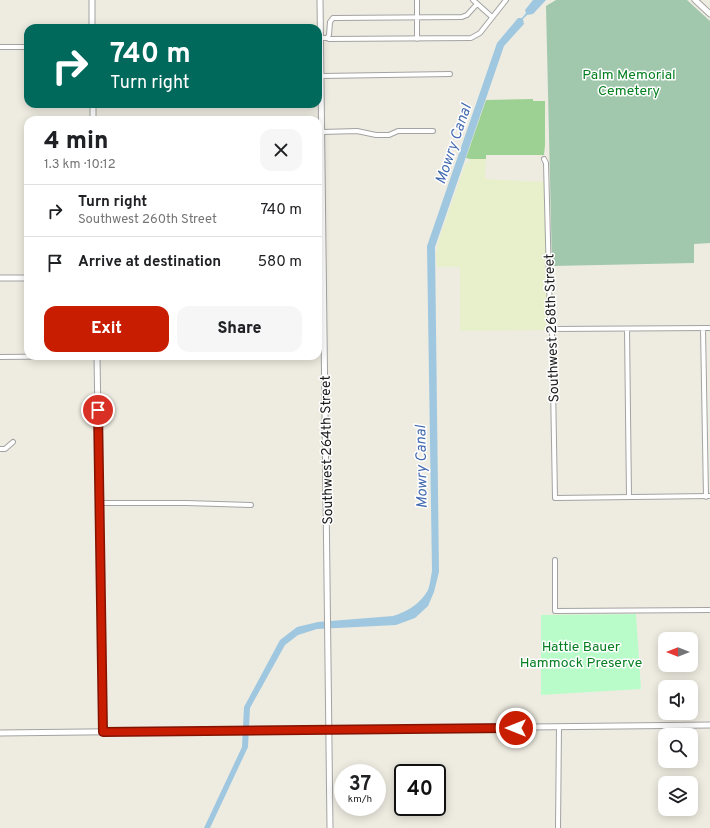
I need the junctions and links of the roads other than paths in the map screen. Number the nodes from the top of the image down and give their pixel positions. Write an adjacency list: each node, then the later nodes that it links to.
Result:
1 (92, 0): 11 (street)
2 (320, 0): 12 (street, Southwest 264th Street)
3 (417, 0): 9 (street)
4 (473, 0): 7 (street)
5 (505, 0): 10 (street)
6 (694, 0): 8 (street)
7 (477, 4): 9 (street); 10 (street)
8 (710, 14)
9 (417, 17): 14 (street); 15 (street)
10 (492, 17): 15 (street)
11 (92, 24)
12 (320, 24)
13 (322, 38): 14 (street)
14 (327, 38): 15 (street)
15 (417, 39)
16 (0, 47): 17 (street)
17 (24, 47)
18 (450, 74): 19 (street)
19 (322, 76)
20 (433, 131): 21 (street)
21 (322, 132)
22 (544, 159): 29 (street, Southwest 268th Street)
23 (0, 278): 24 (street)
24 (24, 278)
25 (322, 323): 43 (street, Southwest 264th Street)
26 (703, 328): 27 (street); 28 (street); 36 (street)
27 (710, 328)
28 (627, 329): 29 (street); 35 (street)
29 (552, 330): 35 (street, Southwest 268th Street)
30 (0, 357): 31 (street)
31 (24, 357)
32 (96, 360): 37 (street)
33 (13, 442): 34 (street)
34 (0, 449)
35 (629, 497): 36 (street)
36 (708, 497)
37 (99, 503): 38 (street); 44 (street)
38 (251, 505)
39 (555, 560): 40 (street)
40 (710, 610)
41 (710, 725): 42 (street)
42 (559, 727): 43 (street); 47 (street)
43 (329, 730): 44 (street); 46 (street, Southwest 264th Street)
44 (103, 732): 45 (street)
45 (0, 733)
46 (330, 828)
47 (558, 828)

